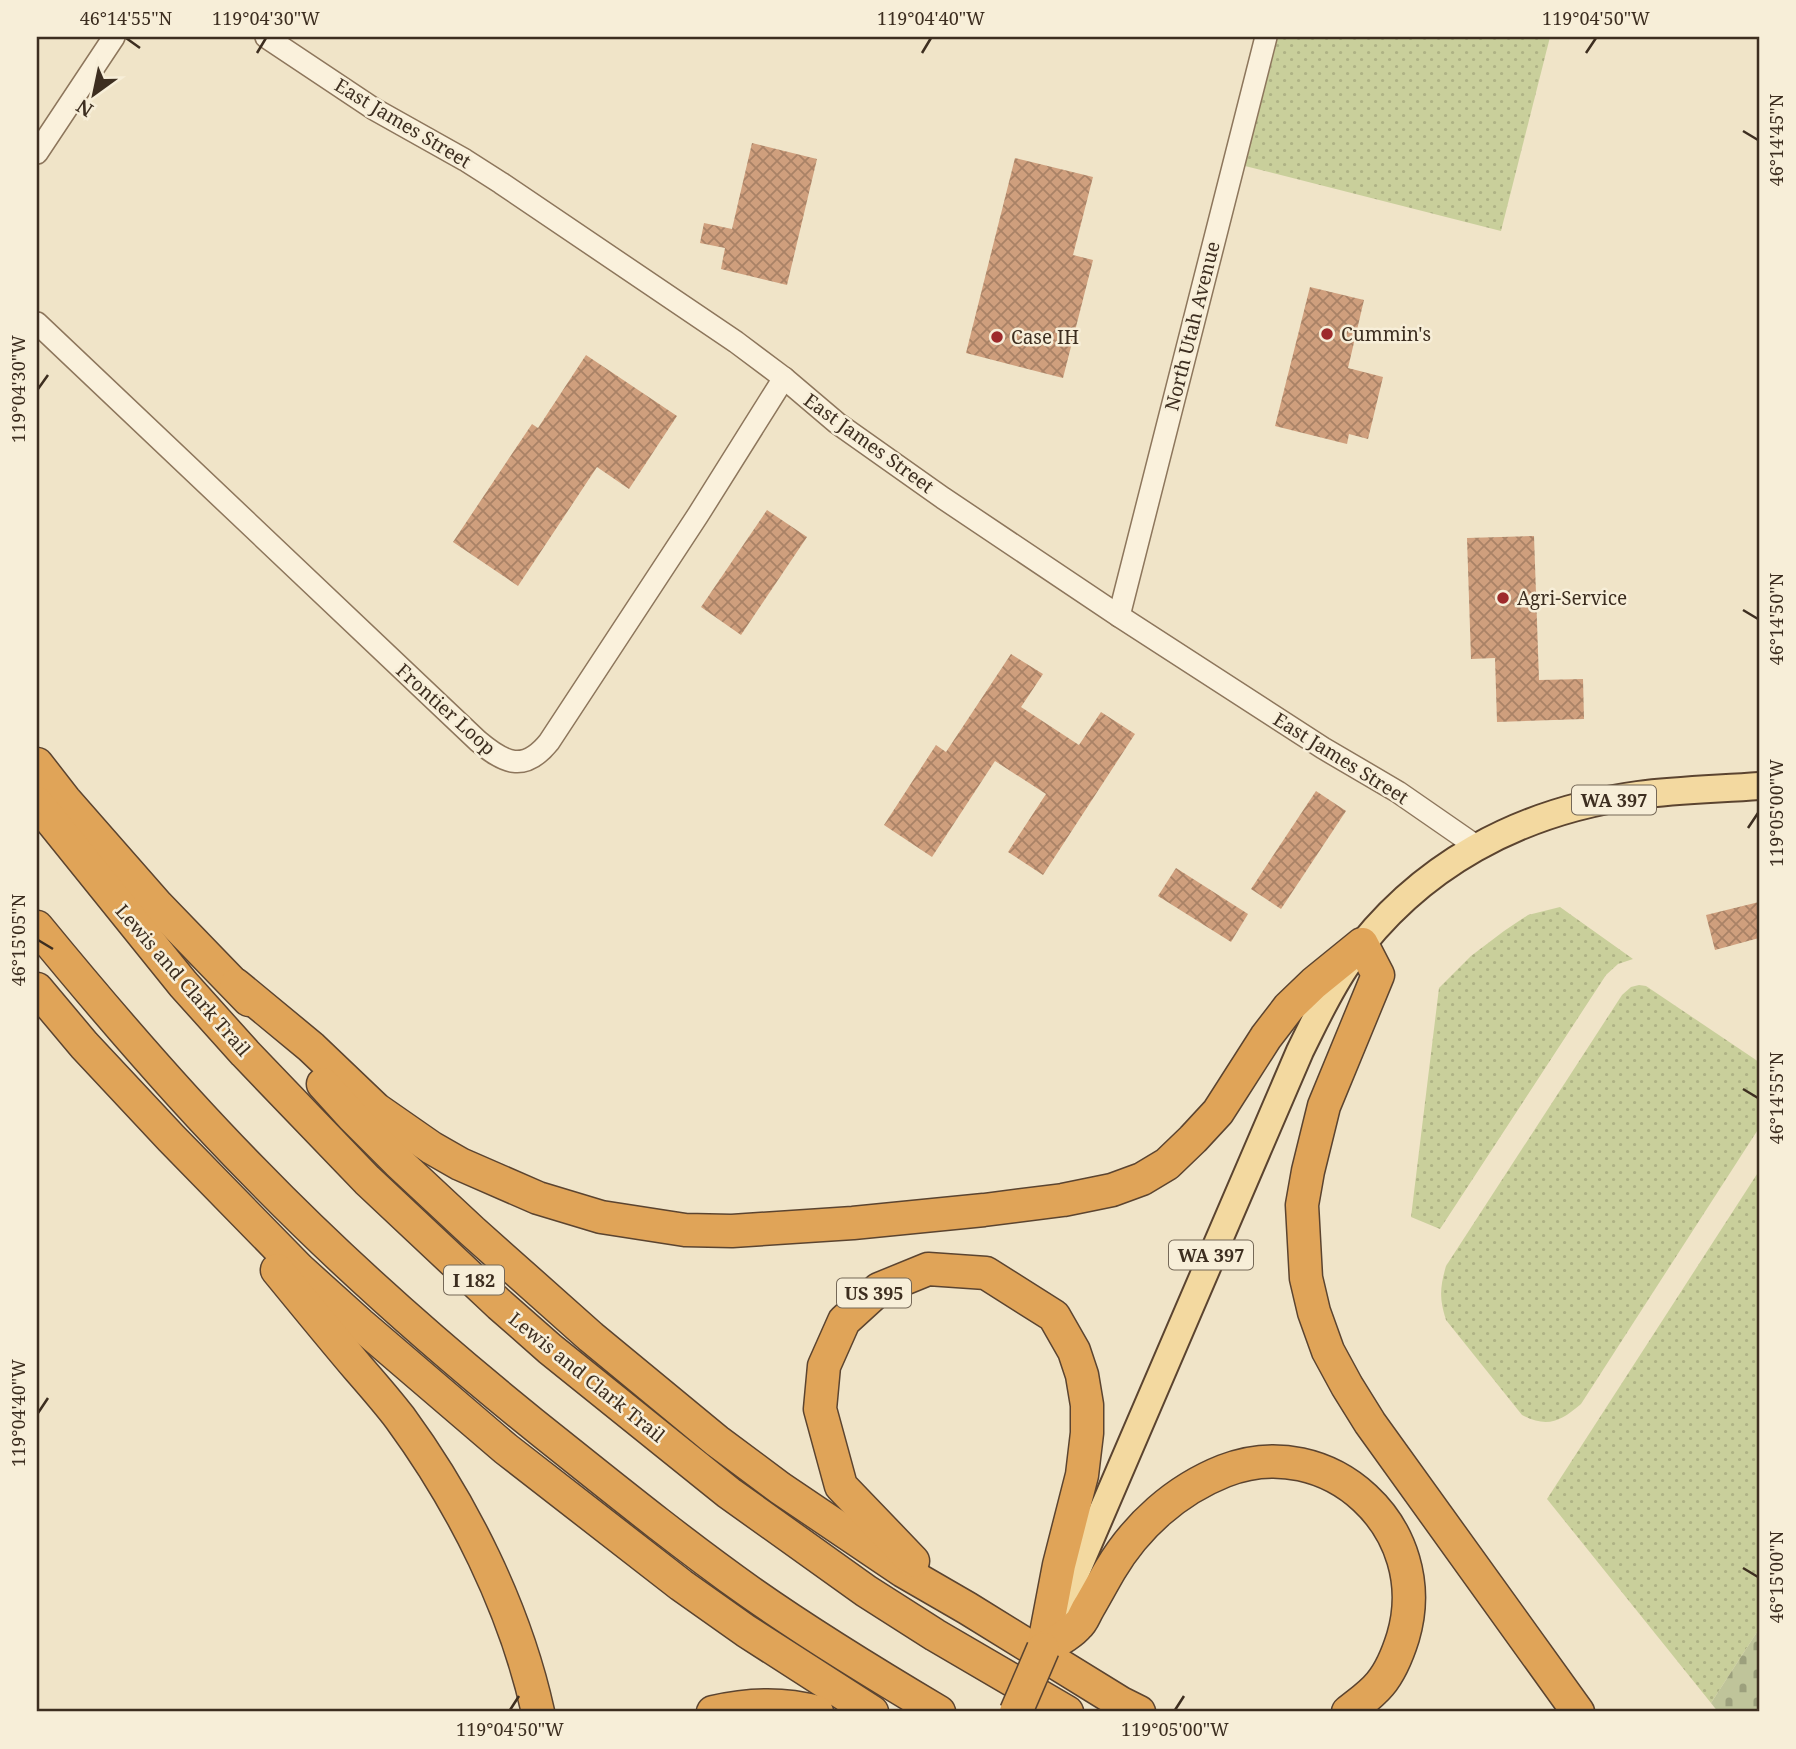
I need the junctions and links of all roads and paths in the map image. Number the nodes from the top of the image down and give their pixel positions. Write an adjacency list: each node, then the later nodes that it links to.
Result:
1 (114, 37): 4 (street)
2 (266, 37): 6 (street, East James Street)
3 (1266, 37): 7 (street, North Utah Avenue)
4 (37, 153)
5 (37, 323): 6 (street, Frontier Loop)
6 (784, 378): 7 (street, East James Street)
7 (1119, 616): 11 (street, East James Street)
8 (37, 764): 14 (highway)
9 (1759, 786): 11 (main road, WA 397)
10 (37, 803): 27 (highway, Lewis and Clark Trail / I 182)
11 (1476, 846): 13 (main road, WA 397)
12 (37, 927): 25 (highway)
13 (1362, 944): 14 (highway); 17 (main road, WA 397); 30 (highway)
14 (236, 985): 18 (highway)
15 (37, 989): 16 (highway)
16 (171, 1138): 21 (highway); 24 (highway)
17 (1078, 1576): 18 (highway, US 395); 19 (highway, US 395); 19 (highway); 29 (highway)
18 (967, 1608): 20 (highway, US 395)
19 (1043, 1649): 26 (highway, US 395, bridge)
20 (1130, 1708): 28 (highway)
21 (538, 1712)
22 (713, 1712): 23 (highway)
23 (817, 1712)
24 (872, 1712)
25 (939, 1712)
26 (1016, 1712)
27 (1067, 1712)
28 (1162, 1712)
29 (1348, 1712)
30 (1578, 1712)

